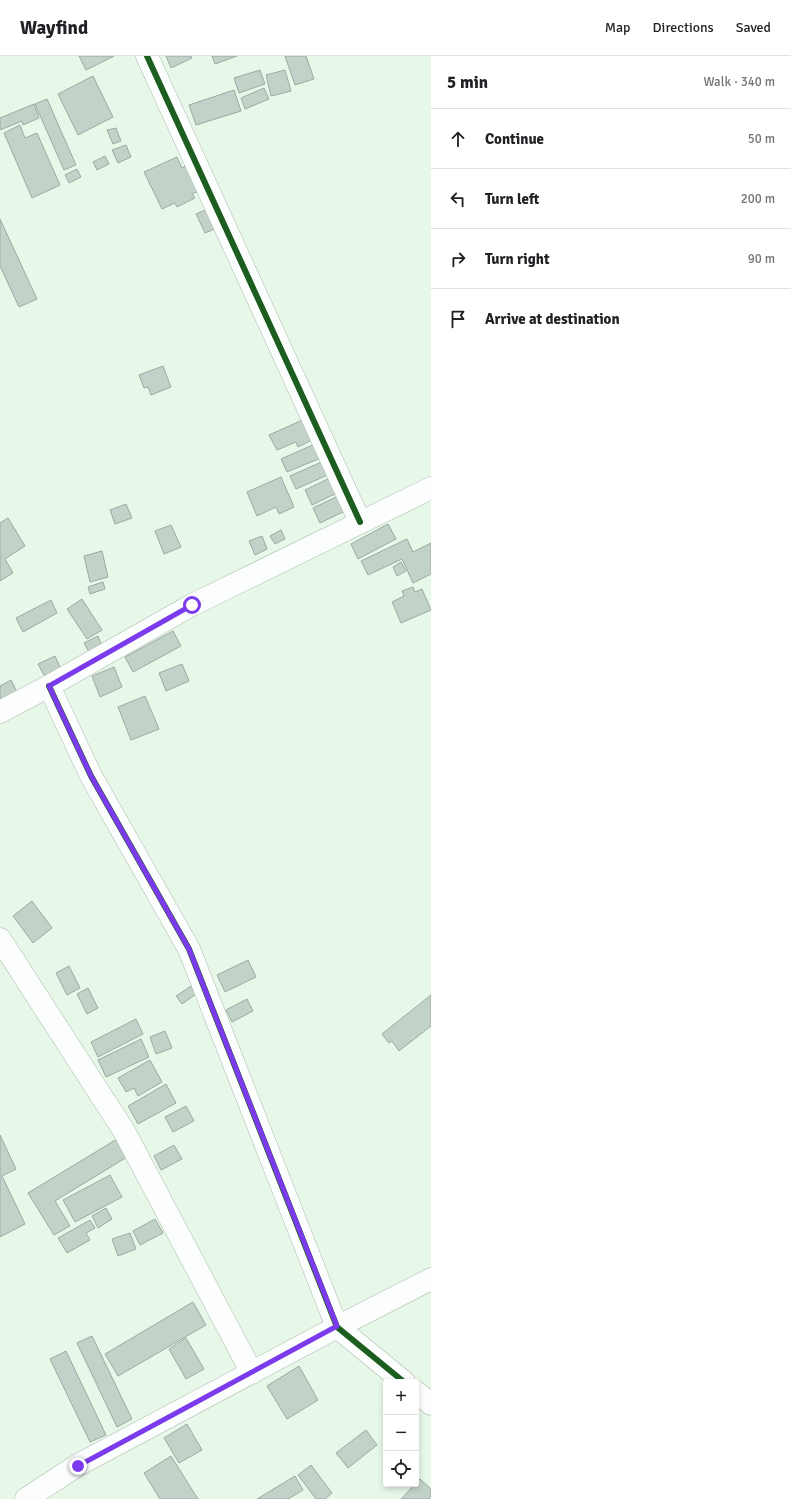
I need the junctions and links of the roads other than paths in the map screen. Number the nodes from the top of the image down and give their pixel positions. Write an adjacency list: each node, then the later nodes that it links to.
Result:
1 (148, 56): 3 (street)
2 (431, 488): 3 (street)
3 (360, 522): 4 (street)
4 (49, 686): 5 (street); 8 (street)
5 (0, 712)
6 (0, 939): 9 (street)
7 (431, 1279): 8 (street)
8 (337, 1326): 9 (street); 10 (street)
9 (252, 1373): 13 (street)
10 (400, 1379)
11 (419, 1394): 12 (street)
12 (431, 1404)
13 (26, 1499)

